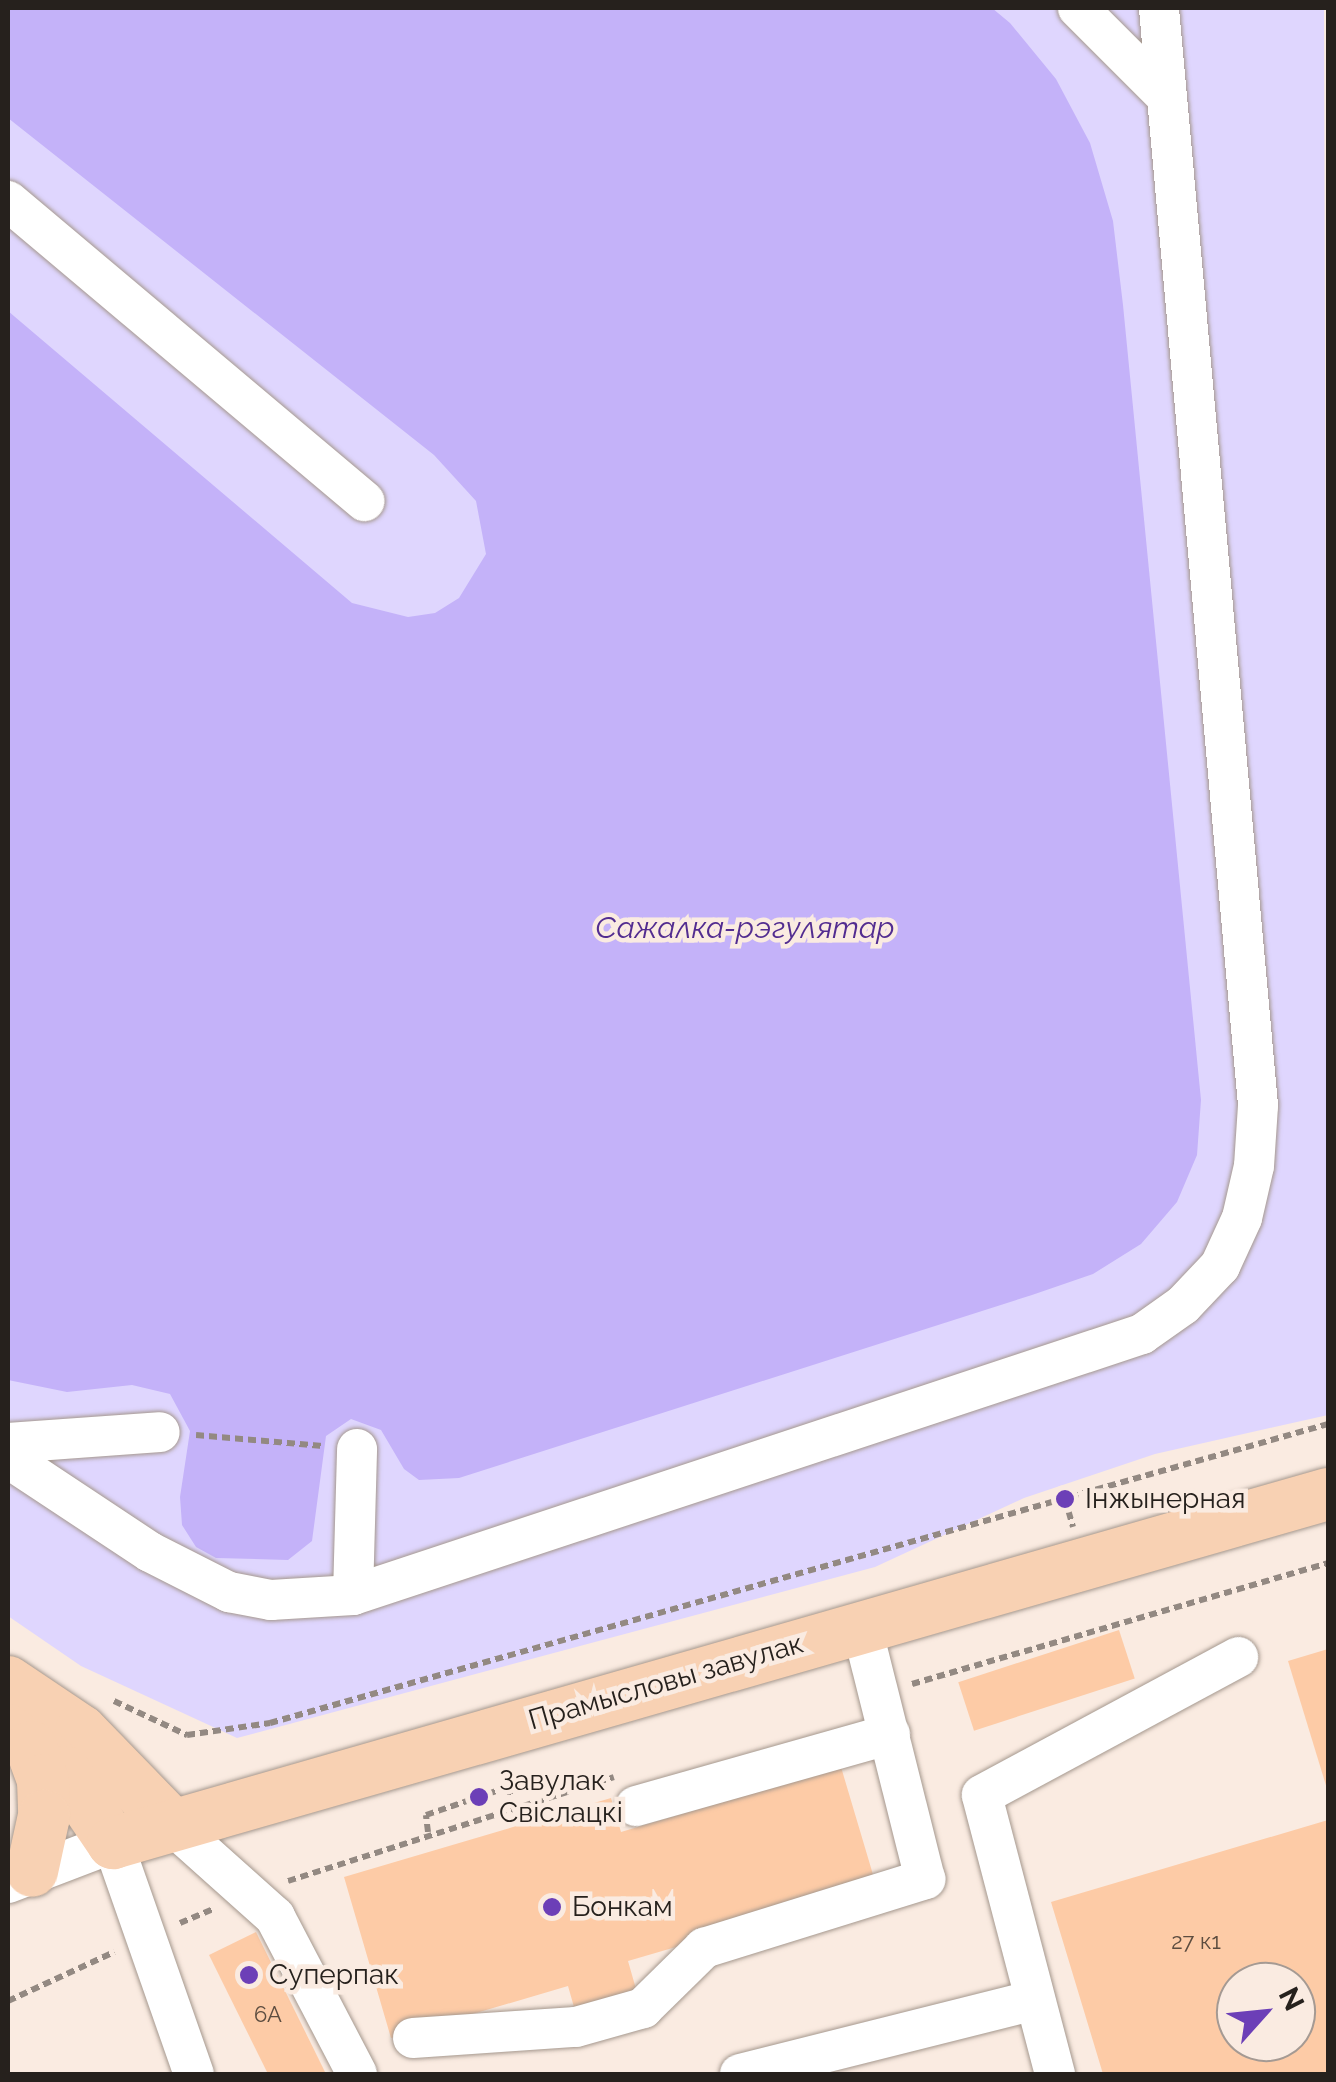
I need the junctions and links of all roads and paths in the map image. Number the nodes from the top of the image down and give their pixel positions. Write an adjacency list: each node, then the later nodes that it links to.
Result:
1 (1078, 8): 3 (street)
2 (1159, 8): 3 (street)
3 (1166, 96): 12 (street)
4 (8, 202): 5 (street)
5 (364, 501)
6 (1328, 1424): 16 (path)
7 (160, 1432): 8 (street); 9 (path)
8 (8, 1444)
9 (356, 1449): 12 (street)
10 (8, 1458): 12 (street)
11 (1328, 1494): 13 (main road, Прамысловы завулак)
12 (353, 1594)
13 (861, 1625): 17 (street); 21 (main road, Прамысловы завулак)
14 (1238, 1656): 25 (street)
15 (8, 1682): 21 (main road)
16 (102, 1695)
17 (890, 1734): 19 (street); 26 (street)
18 (19, 1739): 23 (main road); 24 (main road)
19 (636, 1806)
20 (514, 1808): 22 (path)
21 (170, 1823): 23 (main road, Прамысловы завулак); 28 (street)
22 (428, 1832)
23 (113, 1842): 24 (street, Прамысловы завулак); 27 (street)
24 (20, 1877)
25 (1035, 2000): 29 (street); 30 (street)
26 (413, 2038)
27 (194, 2074)
28 (357, 2074)
29 (740, 2074)
30 (1055, 2074)

